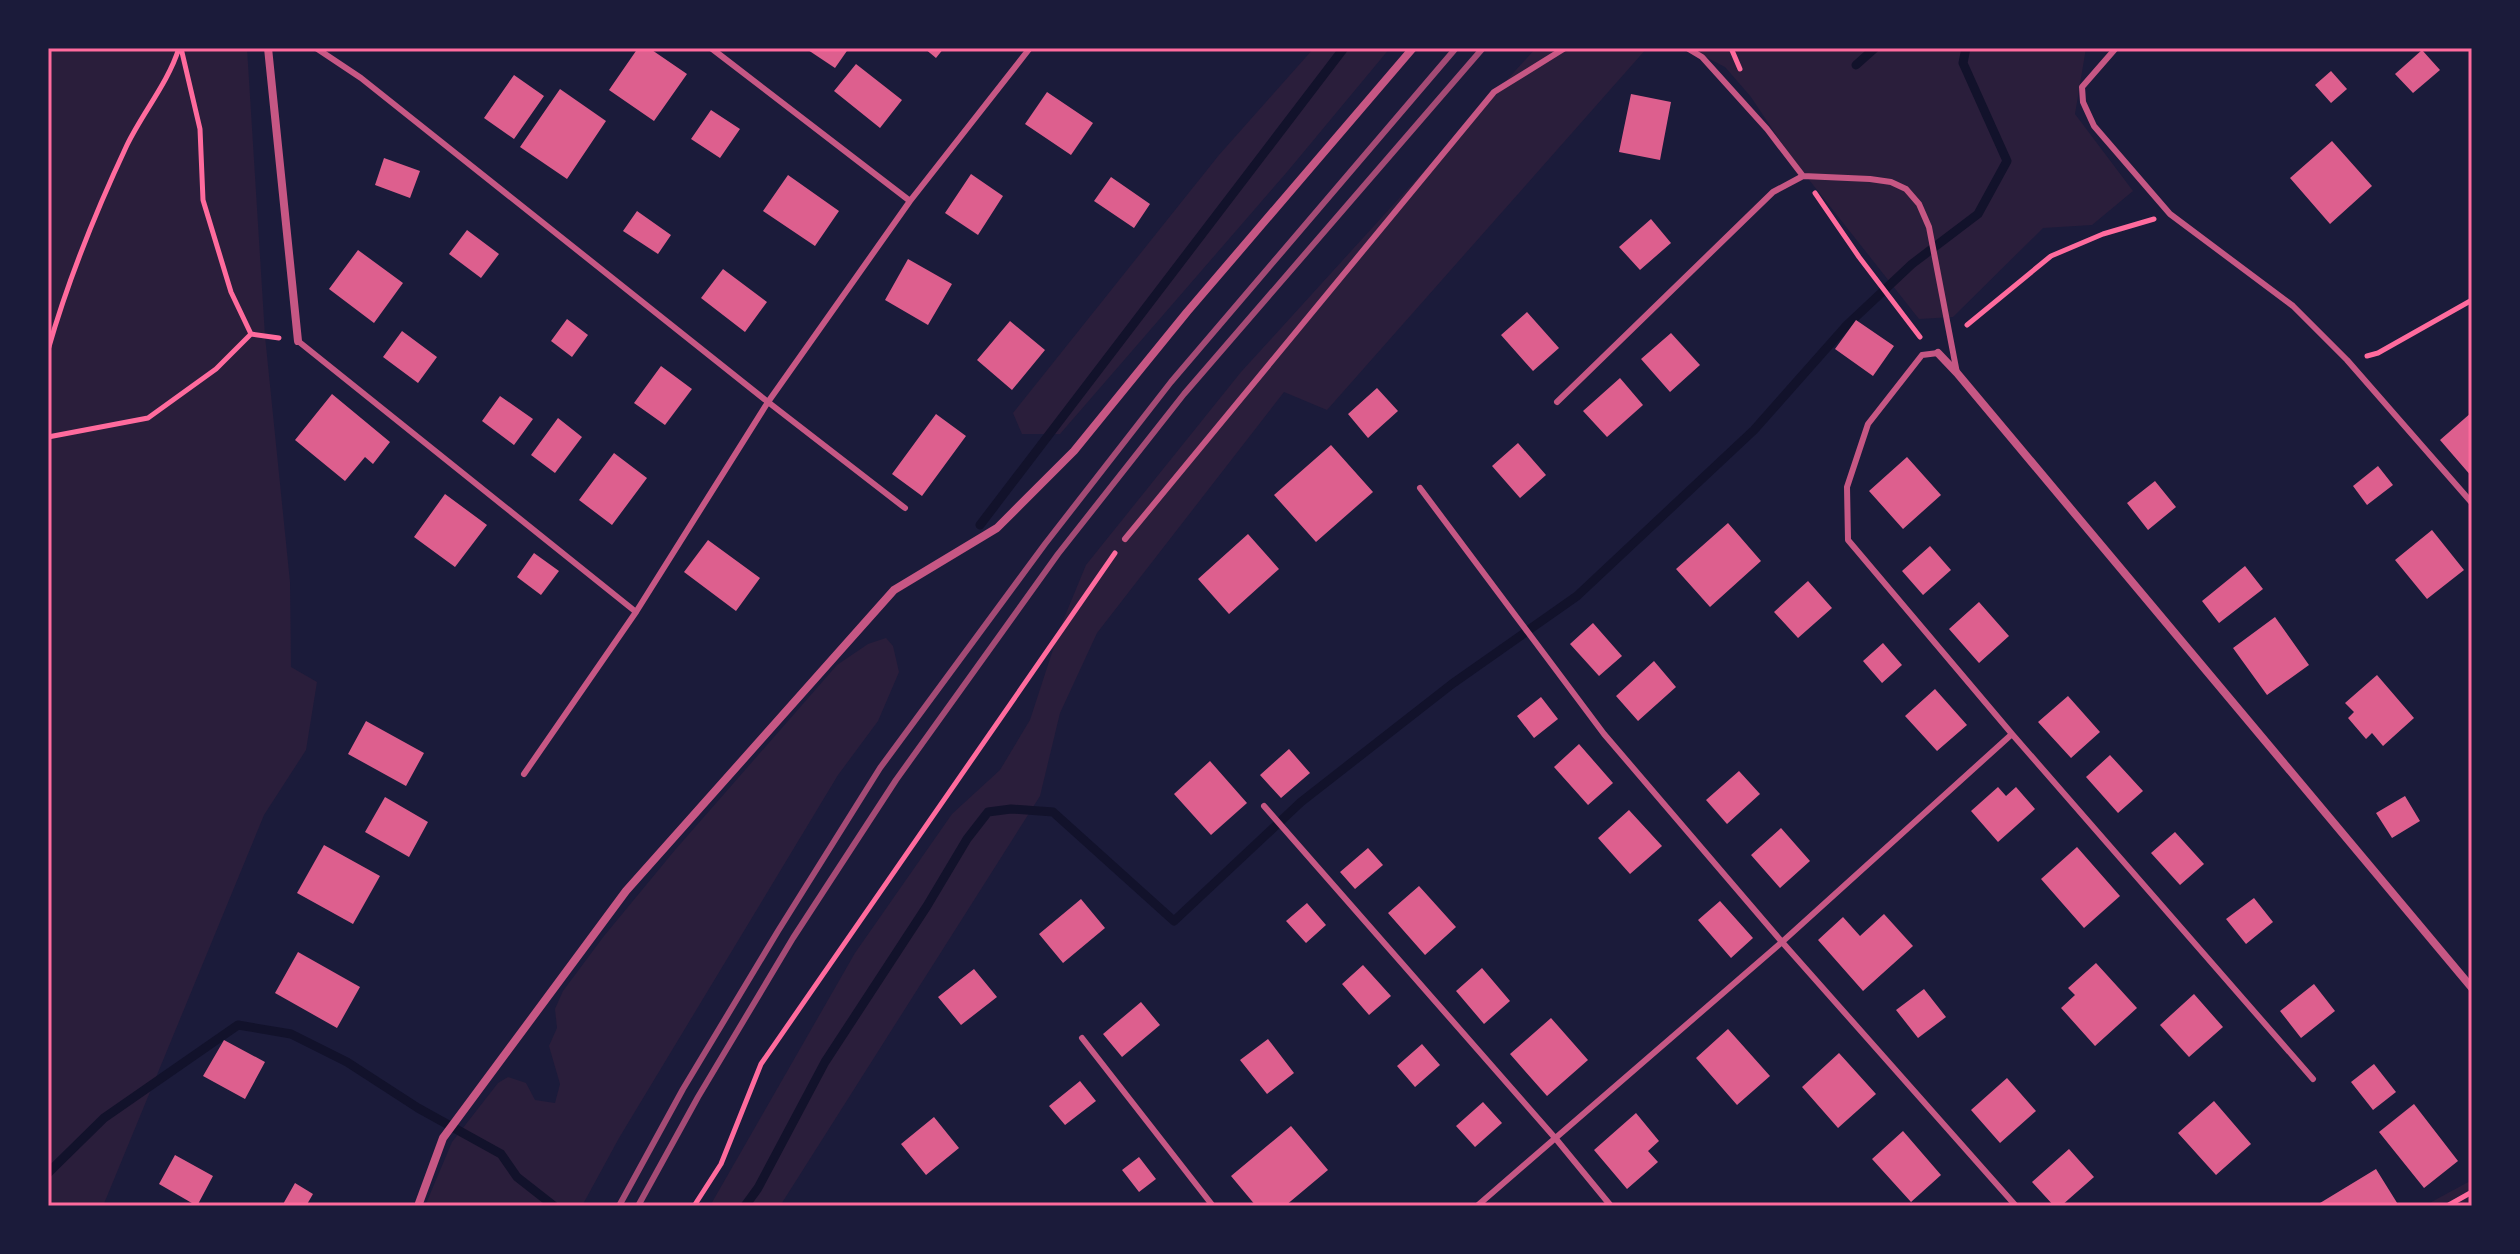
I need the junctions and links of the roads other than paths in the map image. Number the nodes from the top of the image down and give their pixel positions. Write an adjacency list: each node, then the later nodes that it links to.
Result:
1 (268, 48): 11 (street)
2 (316, 48): 14 (lane)
3 (711, 48): 10 (lane)
4 (1030, 48): 10 (lane)
5 (1413, 48): 29 (street)
6 (1565, 48): 19 (lane)
7 (1687, 48): 9 (lane)
8 (2116, 48): 17 (lane)
9 (1803, 176): 13 (lane); 15 (lane)
10 (910, 201): 14 (lane)
11 (298, 341): 20 (lane)
12 (1938, 353): 13 (street); 21 (lane)
13 (1957, 373): 25 (street)
14 (768, 402): 18 (lane); 20 (lane)
15 (1557, 402)
16 (1420, 488): 24 (lane)
17 (2472, 503)
18 (905, 508)
19 (1125, 539)
20 (636, 612): 22 (lane)
21 (2012, 734): 24 (lane); 27 (lane)
22 (524, 774)
23 (1264, 806): 28 (lane)
24 (1782, 942): 28 (lane); 33 (lane)
25 (2472, 988)
26 (1082, 1038): 30 (lane)
27 (2313, 1079)
28 (1556, 1139): 31 (lane); 32 (lane)
29 (418, 1206)
30 (1213, 1206)
31 (1477, 1206)
32 (1611, 1206)
33 (2016, 1206)

